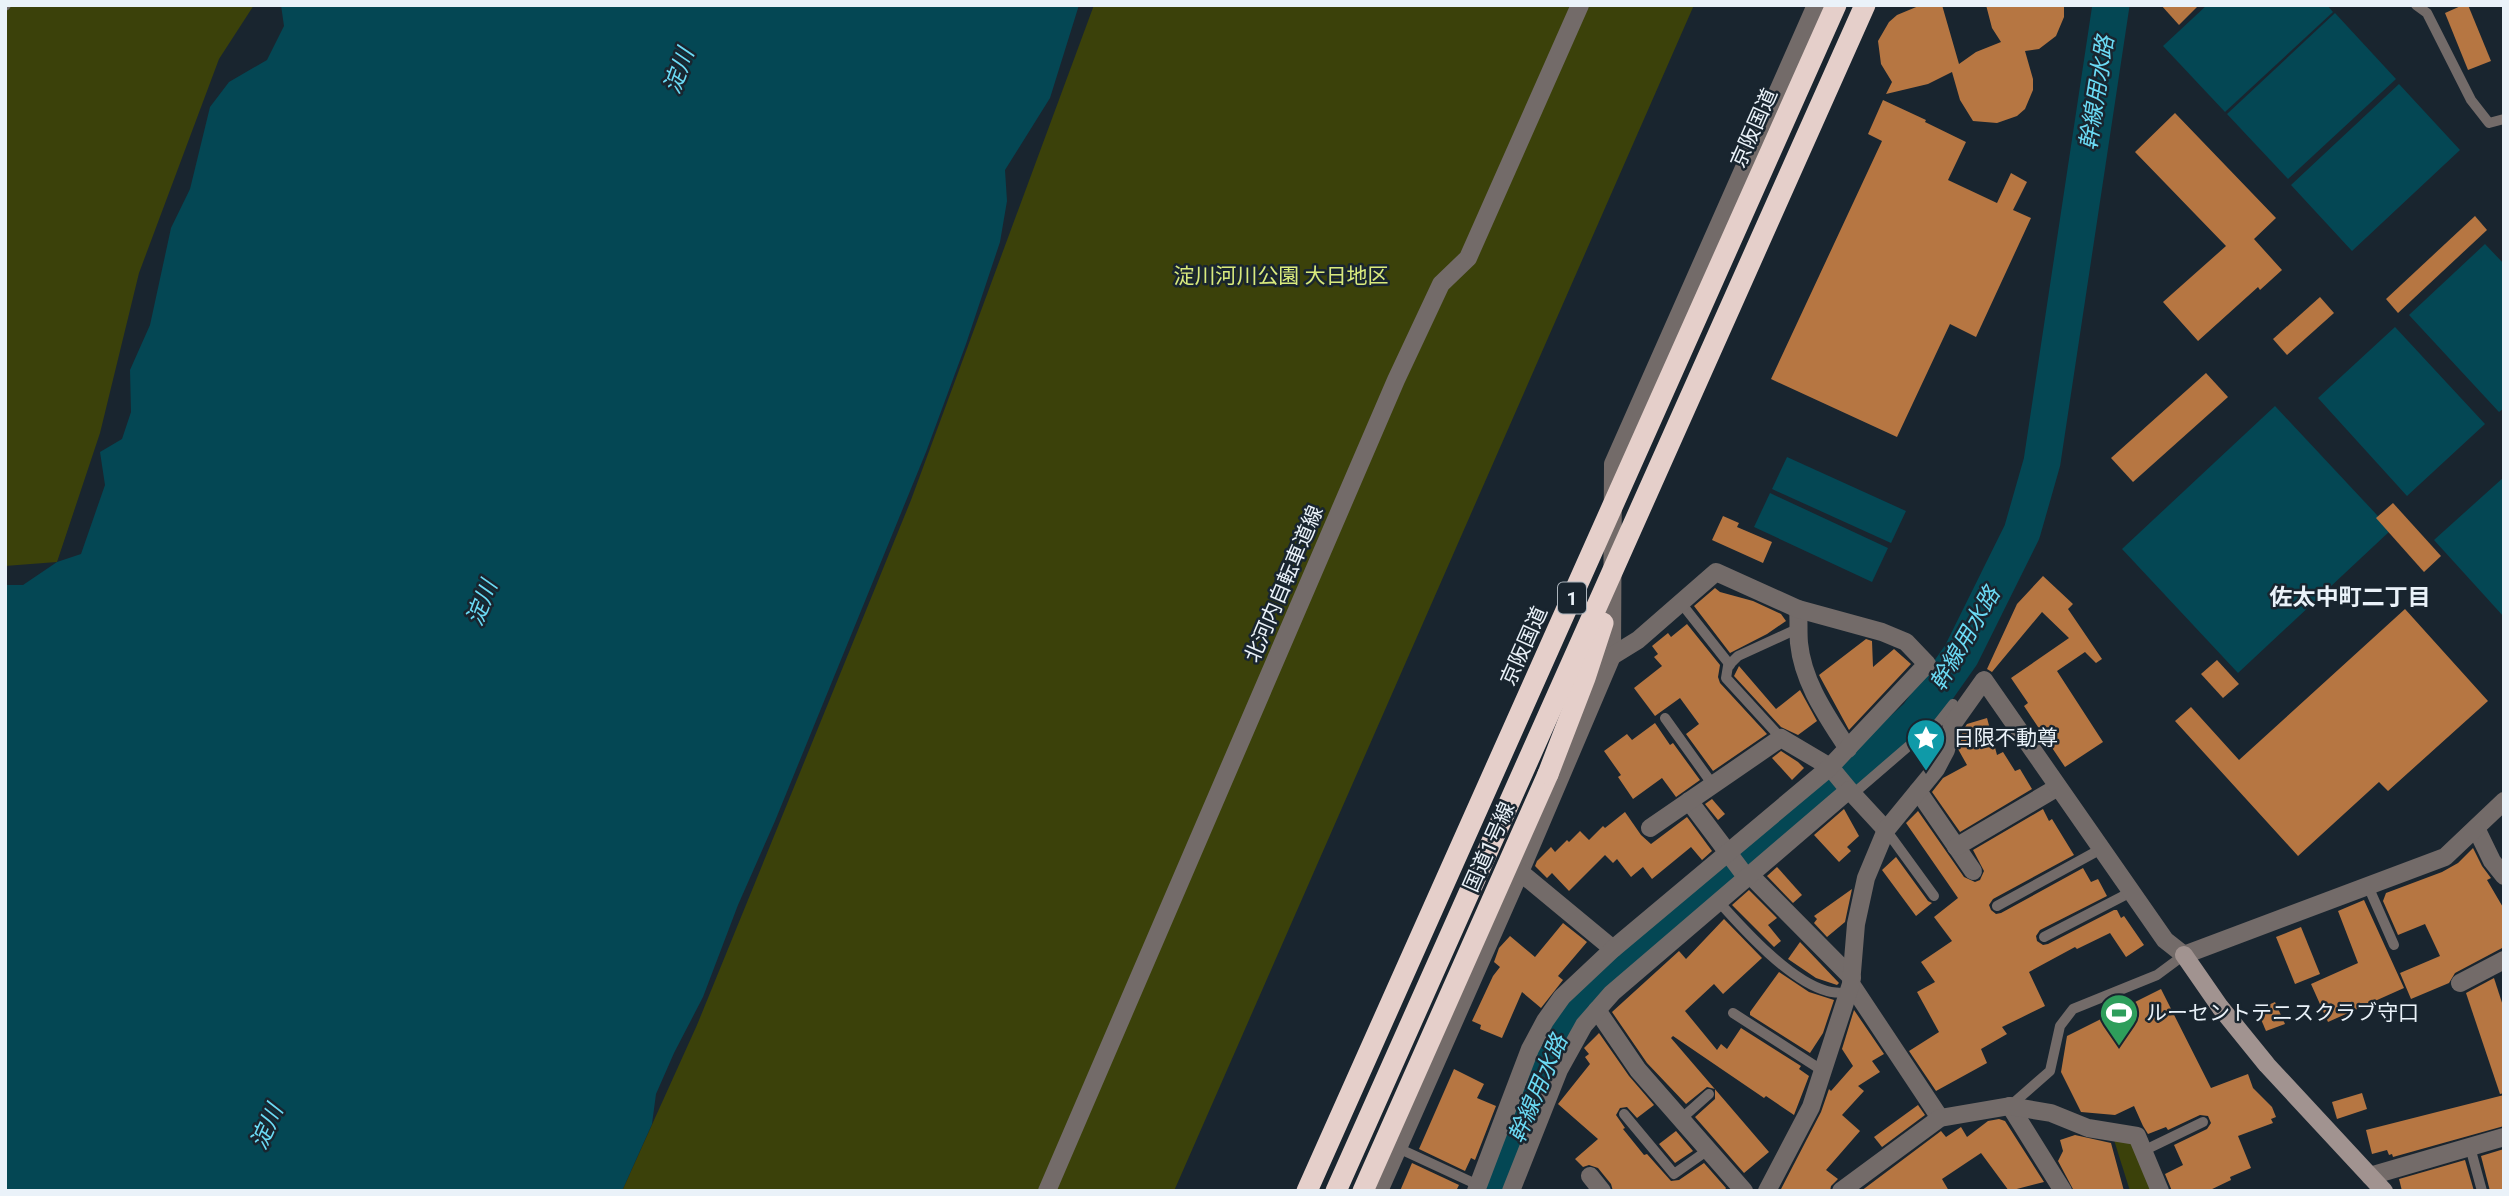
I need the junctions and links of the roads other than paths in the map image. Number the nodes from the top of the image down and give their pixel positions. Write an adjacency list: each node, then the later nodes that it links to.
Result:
1 (1580, 5): 63 (street, 北河内自転車道線)
2 (1816, 5): 11 (street)
3 (1836, 5): 64 (highway, 京阪国道 / 1, bridge)
4 (1865, 5): 7 (highway, 1, bridge)
5 (2416, 5): 6 (lane)
6 (2504, 119)
7 (1637, 514): 65 (highway, 1, bridge); 66 (highway, 国道1号線 / 1, bridge)
8 (1681, 603): 9 (street); 11 (street); 12 (lane)
9 (1798, 609): 10 (street); 16 (street)
10 (1799, 628): 12 (lane); 16 (street)
11 (1612, 656): 31 (street)
12 (1730, 664): 15 (lane)
13 (1953, 704): 20 (lane)
14 (1665, 719): 18 (lane)
15 (1782, 738): 17 (street); 18 (street)
16 (1848, 749): 17 (street)
17 (1831, 769): 20 (street); 29 (street)
18 (1713, 785): 22 (street)
19 (2058, 787): 21 (street); 27 (street); 28 (street)
20 (1850, 790): 26 (street); 32 (street)
21 (1918, 792): 26 (street); 27 (street)
22 (1689, 801): 24 (street); 29 (street)
23 (2504, 801): 25 (street)
24 (1650, 828)
25 (2476, 828): 33 (street); 34 (street)
26 (1886, 830): 36 (lane); 45 (street)
27 (1956, 847): 30 (street)
28 (2101, 849): 35 (street); 38 (lane)
29 (1728, 855): 32 (street); 41 (street)
30 (1973, 871)
31 (1520, 872): 41 (street); 57 (street)
32 (1747, 876): 37 (street); 45 (street)
33 (2504, 876)
34 (2368, 886): 40 (lane); 42 (street)
35 (2131, 892): 39 (lane); 42 (street)
36 (1934, 896)
37 (1719, 902): 45 (lane); 46 (street)
38 (1997, 906)
39 (2043, 937)
40 (2394, 945)
41 (1613, 949): 62 (street)
42 (2184, 955): 50 (lane); 61 (street)
43 (2504, 960): 44 (street)
44 (2460, 983)
45 (1851, 985): 48 (street); 52 (street)
46 (1597, 1010): 53 (street); 68 (street)
47 (1733, 1013): 48 (lane)
48 (1823, 1071): 71 (street)
49 (1709, 1094): 53 (lane)
50 (2010, 1106): 52 (street); 59 (street); 73 (street)
51 (1624, 1114): 58 (lane)
52 (1940, 1118): 72 (street)
53 (1681, 1119): 58 (street)
54 (2203, 1122): 59 (lane)
55 (2504, 1137): 56 (street)
56 (2470, 1147): 61 (street); 76 (lane)
57 (1398, 1148): 62 (lane); 67 (street)
58 (1708, 1150): 70 (street)
59 (2143, 1151): 74 (street)
60 (1590, 1176): 69 (street)
61 (2370, 1176): 75 (street)
62 (1477, 1188)
63 (1047, 1191)
64 (1307, 1191)
65 (1336, 1191)
66 (1363, 1191)
67 (1379, 1191)
68 (1511, 1191)
69 (1602, 1191)
70 (1744, 1191)
71 (1767, 1191)
72 (1841, 1191)
73 (2063, 1191)
74 (2160, 1191)
75 (2384, 1191)
76 (2482, 1191)

